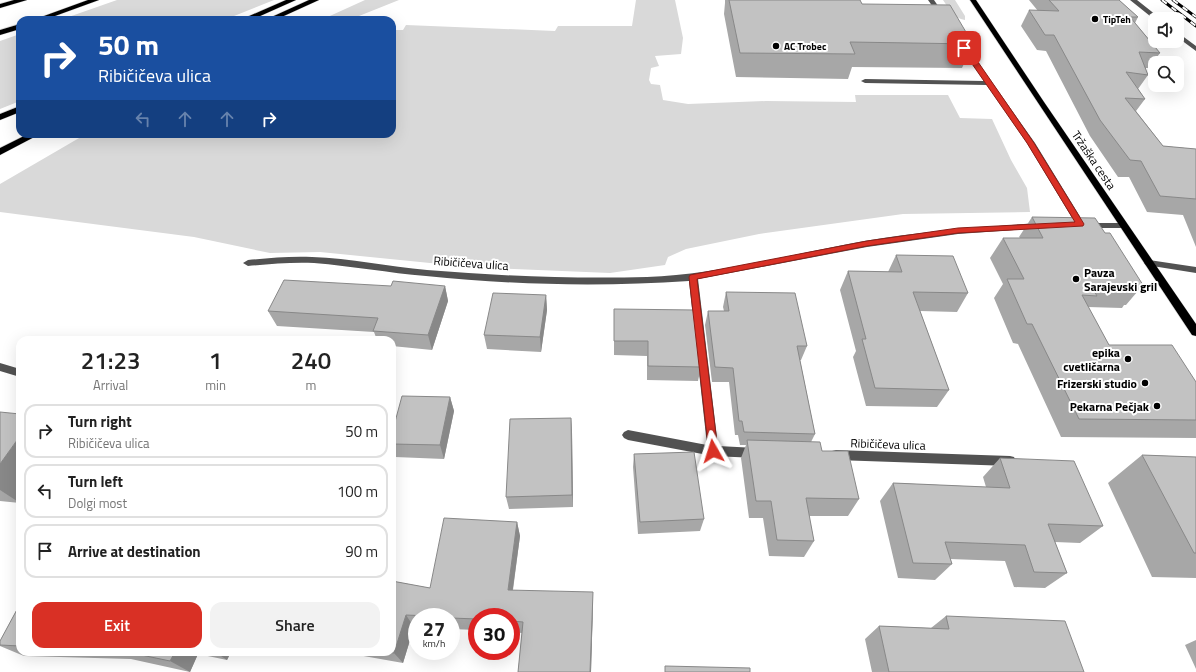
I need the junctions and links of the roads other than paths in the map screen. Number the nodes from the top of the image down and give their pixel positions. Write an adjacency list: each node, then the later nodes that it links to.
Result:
1 (23, 0): 8 (highway)
2 (96, 0): 10 (highway)
3 (292, 0): 11 (highway)
4 (315, 0): 12 (highway)
5 (931, 0): 13 (street)
6 (973, 0): 26 (main road, Tržaška cesta)
7 (1133, 0): 9 (street)
8 (0, 6)
9 (1149, 12)
10 (49, 16)
11 (254, 16)
12 (278, 16)
13 (945, 19)
14 (16, 27): 15 (highway)
15 (0, 33)
16 (958, 38): 20 (street)
17 (1184, 40): 18 (street)
18 (1196, 49)
19 (866, 81): 20 (street)
20 (989, 83): 26 (street)
21 (16, 111): 22 (highway)
22 (0, 117)
23 (27, 138): 24 (highway)
24 (0, 152)
25 (1050, 226): 30 (street, Ribičičeva ulica)
26 (1124, 226): 28 (main road, Tržaška cesta)
27 (248, 263): 30 (street, Ribičičeva ulica)
28 (1149, 263): 29 (street); 31 (main road, Tržaška cesta)
29 (1196, 270)
30 (693, 277): 35 (street)
31 (1196, 332)
32 (0, 366): 33 (street)
33 (16, 372)
34 (628, 435): 35 (street)
35 (713, 451): 36 (street)
36 (768, 453)
37 (824, 455): 38 (street, Ribičičeva ulica)
38 (1022, 462)

